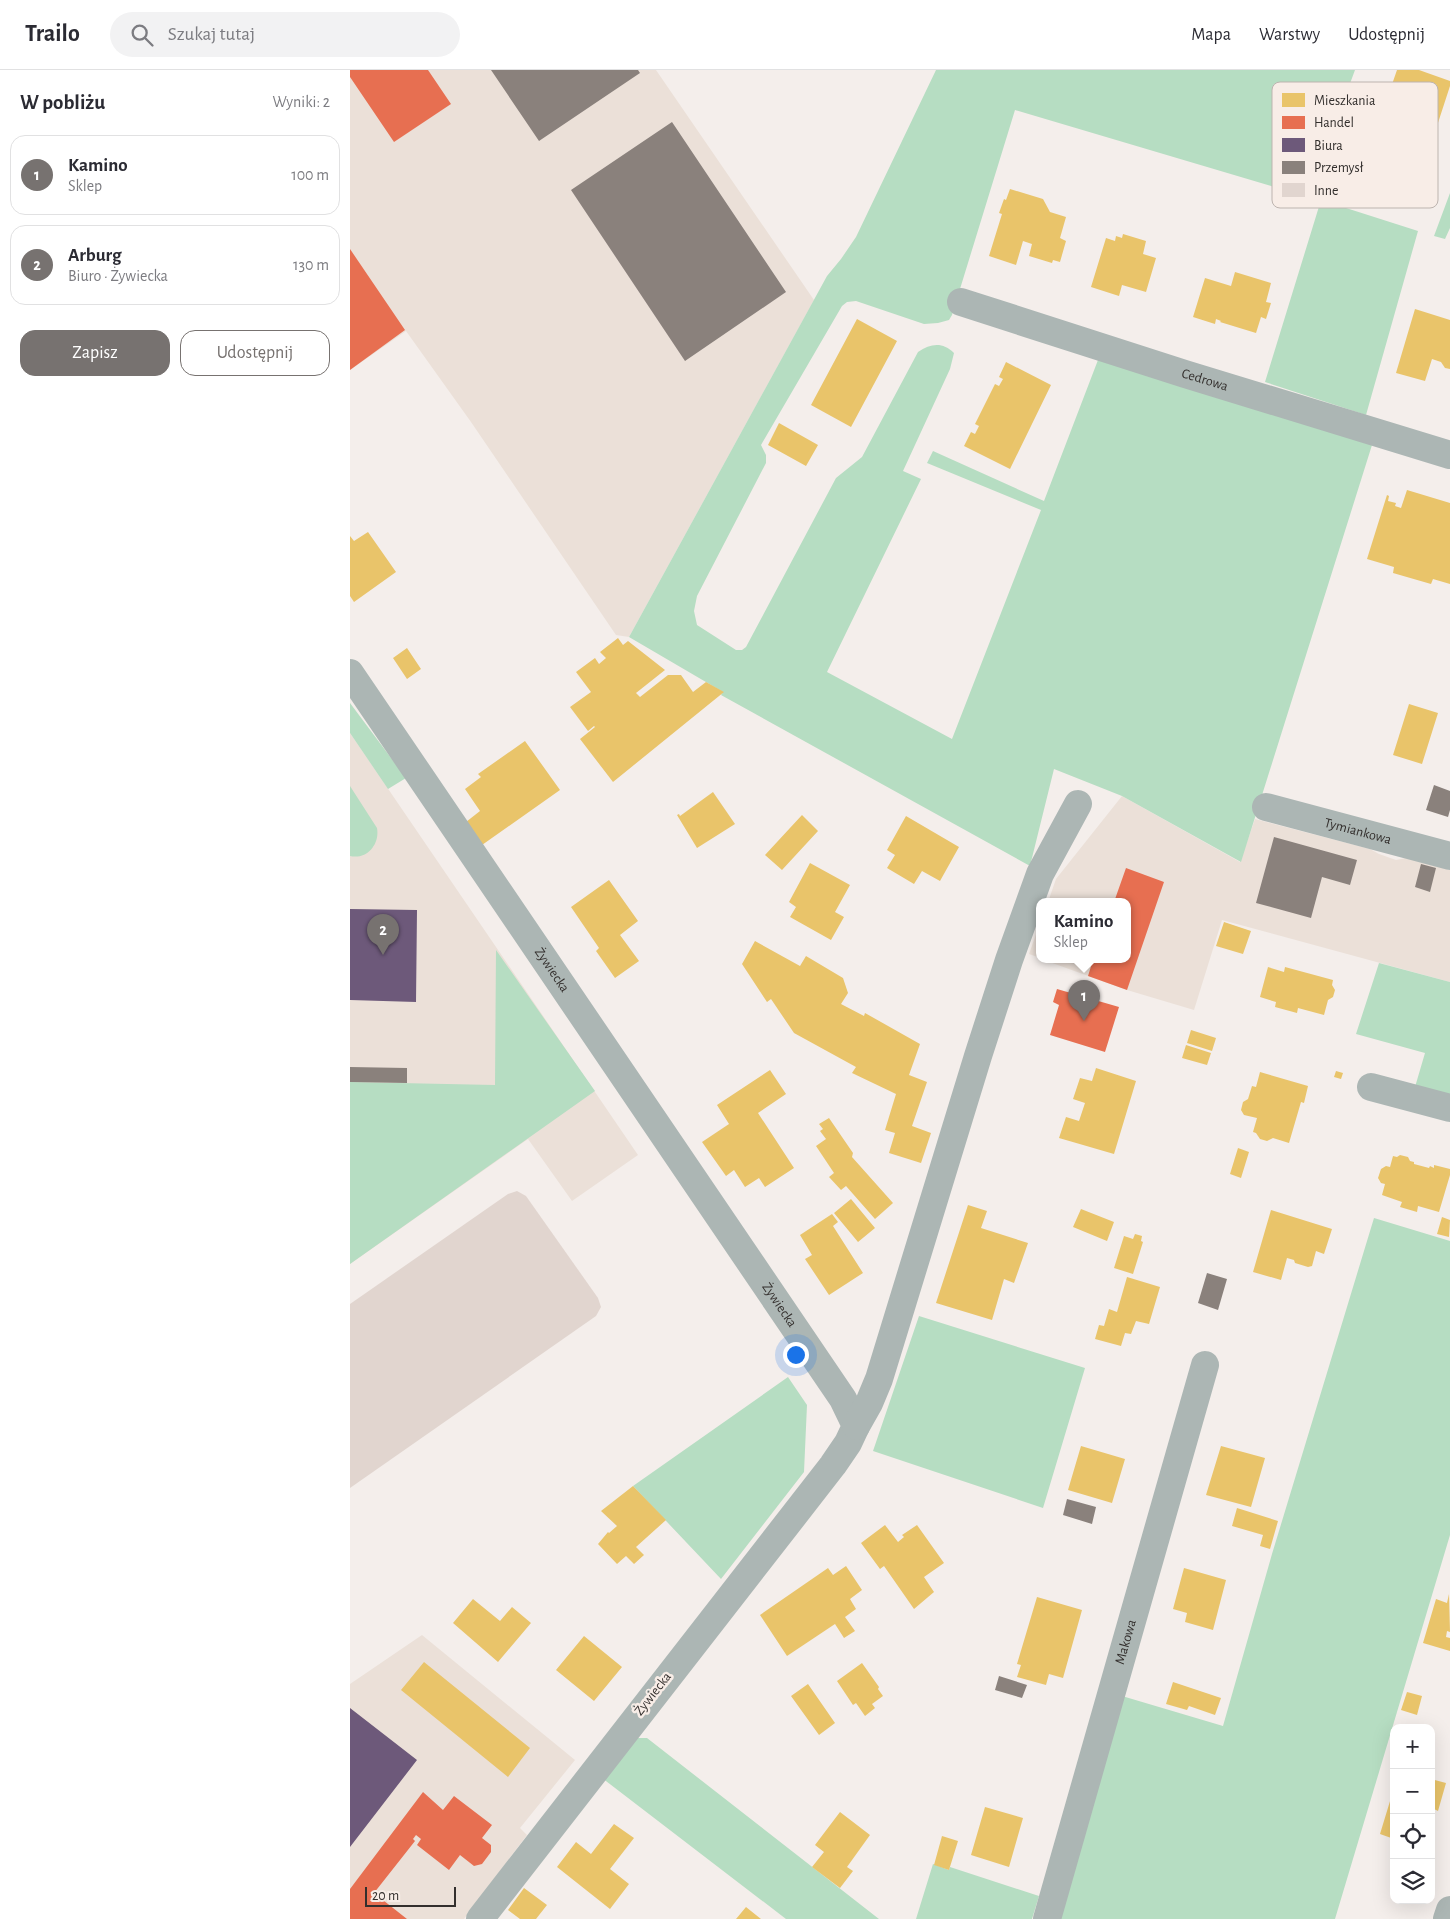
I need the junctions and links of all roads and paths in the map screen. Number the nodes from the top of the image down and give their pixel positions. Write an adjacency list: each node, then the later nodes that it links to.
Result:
1 (961, 302): 2 (street, Cedrowa)
2 (1450, 455)
3 (350, 673): 10 (street, Żywiecka)
4 (1078, 804): 10 (street)
5 (1266, 807): 6 (street, Tymiankowa)
6 (1450, 856)
7 (1372, 1087): 8 (street)
8 (1450, 1108)
9 (1205, 1365): 13 (street, Makowa)
10 (856, 1426): 12 (street, Żywiecka)
11 (1450, 1910): 14 (street)
12 (480, 1919)
13 (1046, 1919)
14 (1448, 1919)

